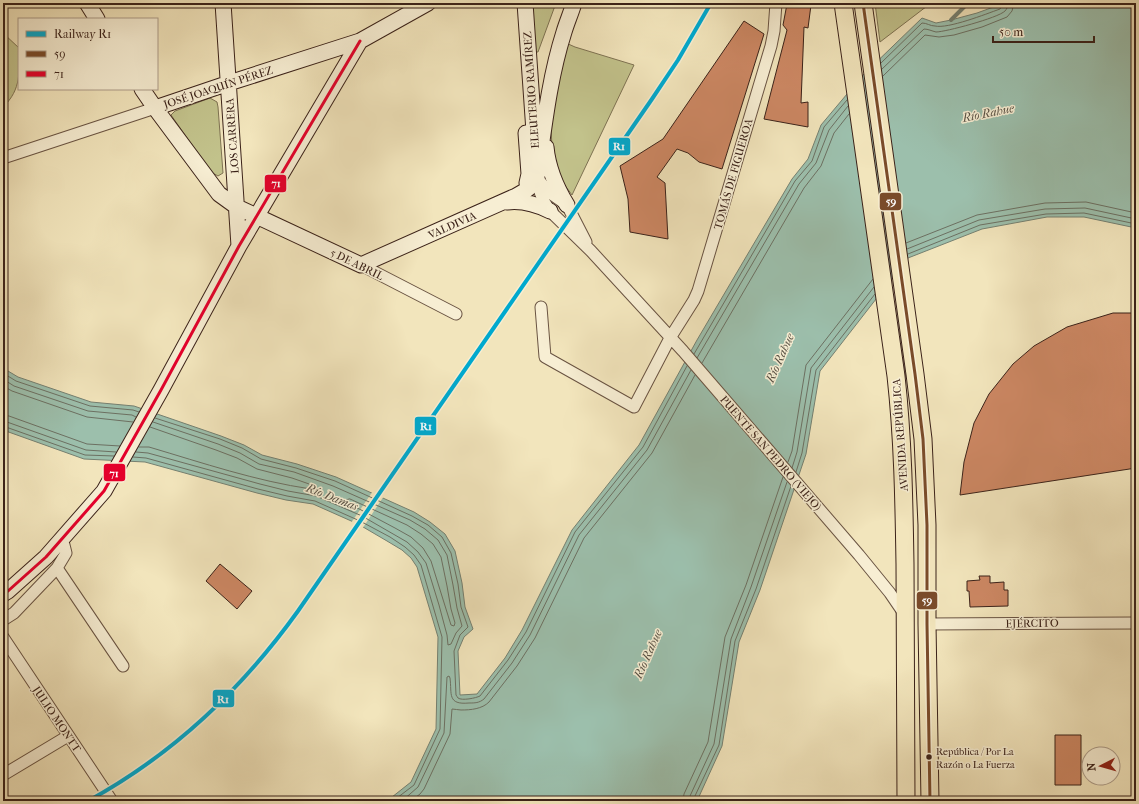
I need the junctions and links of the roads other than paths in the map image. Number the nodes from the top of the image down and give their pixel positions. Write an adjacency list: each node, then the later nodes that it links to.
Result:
1 (87, 3): 9 (street)
2 (223, 3): 12 (street, LOS CARRERA)
3 (428, 3): 11 (street, JOSÉ JOAQUÍN PÉREZ)
4 (525, 3): 10 (street, ELEUTERIO RAMÍREZ)
5 (574, 3): 15 (street)
6 (776, 3): 29 (street, TOMÁS DE FIGUEROA)
7 (843, 3): 34 (main road, AVENIDA REPÚBLICA)
8 (863, 3): 37 (main road, AVENIDA REPÚBLICA)
9 (96, 18)
10 (528, 38): 17 (street, ELEUTERIO RAMÍREZ); 18 (street)
11 (360, 41): 12 (street, JOSÉ JOAQUÍN PÉREZ); 23 (street)
12 (229, 83): 14 (street, JOSÉ JOAQUÍN PÉREZ); 21 (street, LOS CARRERA)
13 (143, 90): 14 (street, 5 DE ABRIL)
14 (155, 108): 16 (street, JOSÉ JOAQUÍN PÉREZ); 21 (street, 5 DE ABRIL)
15 (546, 110): 17 (street); 20 (street)
16 (3, 158)
17 (537, 177): 18 (street, VALDIVIA); 20 (street, ELEUTERIO RAMÍREZ); 22 (street, ELEUTERIO RAMÍREZ)
18 (523, 192): 19 (street, VALDIVIA)
19 (498, 204): 22 (street); 26 (street, VALDIVIA)
20 (567, 206): 25 (street, ELEUTERIO RAMÍREZ)
21 (237, 207): 23 (street, 5 DE ABRIL); 24 (street, LOS CARRERA)
22 (550, 211): 25 (street, ELEUTERIO RAMÍREZ)
23 (257, 216): 24 (street); 26 (street, 5 DE ABRIL)
24 (239, 246): 31 (street)
25 (591, 251): 29 (street, ELEUTERIO RAMÍREZ)
26 (361, 265): 28 (street, 5 DE ABRIL)
27 (541, 308): 29 (street, TOMÁS DE FIGUEROA)
28 (456, 314)
29 (670, 338): 30 (street, ELEUTERIO RAMÍREZ)
30 (682, 351): 34 (street, PUENTE SAN PEDRO (VIEJO))
31 (61, 540): 32 (street); 33 (street)
32 (57, 568): 35 (street); 39 (street)
33 (5, 591)
34 (906, 616): 43 (main road, AVENIDA REPÚBLICA)
35 (3, 620)
36 (1136, 623): 37 (street, EJÉRCITO)
37 (927, 624): 44 (main road, AVENIDA REPÚBLICA)
38 (3, 638): 40 (street, JULIO MONTT)
39 (123, 666)
40 (68, 736): 41 (street); 42 (street, JULIO MONTT)
41 (3, 775)
42 (112, 801)
43 (906, 801)
44 (930, 801)

